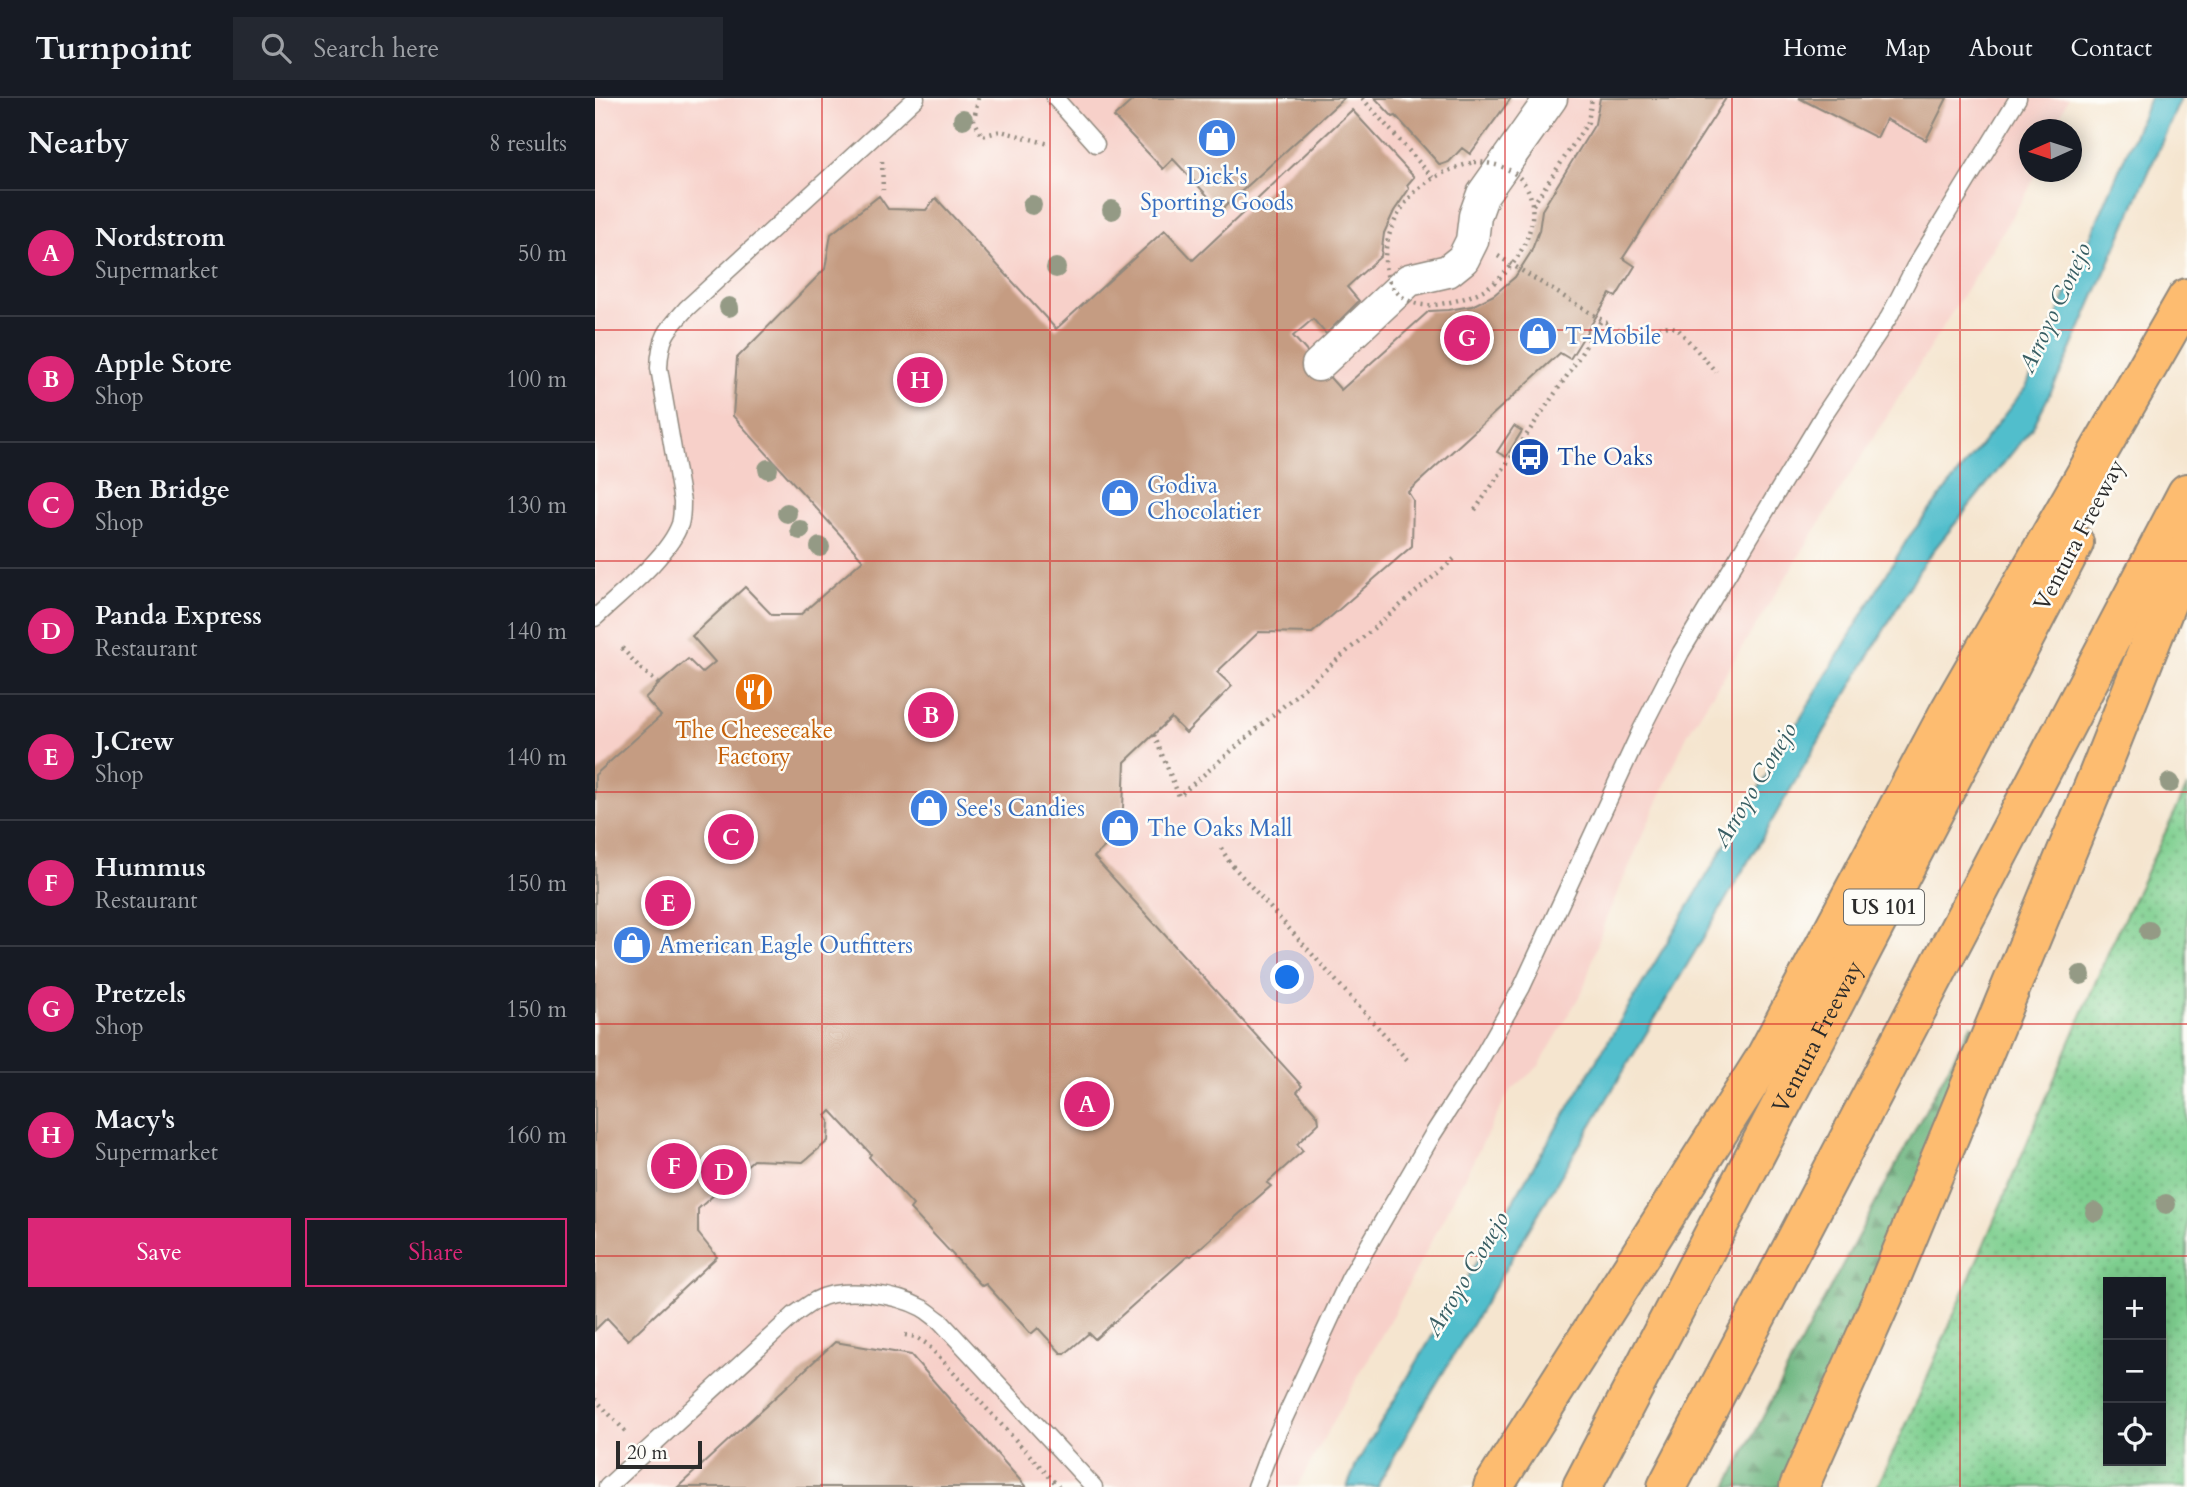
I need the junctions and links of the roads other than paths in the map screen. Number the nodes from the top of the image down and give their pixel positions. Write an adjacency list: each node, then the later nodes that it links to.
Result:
1 (916, 98): 11 (lane)
2 (1055, 98): 5 (lane)
3 (1551, 98): 8 (street)
4 (2018, 98): 15 (lane)
5 (1096, 144)
6 (2187, 298): 16 (highway)
7 (2187, 328): 17 (highway, Ventura Freeway / US 101)
8 (1318, 365)
9 (2187, 493): 12 (highway, US 101)
10 (2187, 551): 18 (highway)
11 (595, 618)
12 (1669, 1484)
13 (607, 1487): 14 (lane)
14 (1094, 1487)
15 (1255, 1487)
16 (1493, 1487)
17 (1582, 1487)
18 (1799, 1487)

